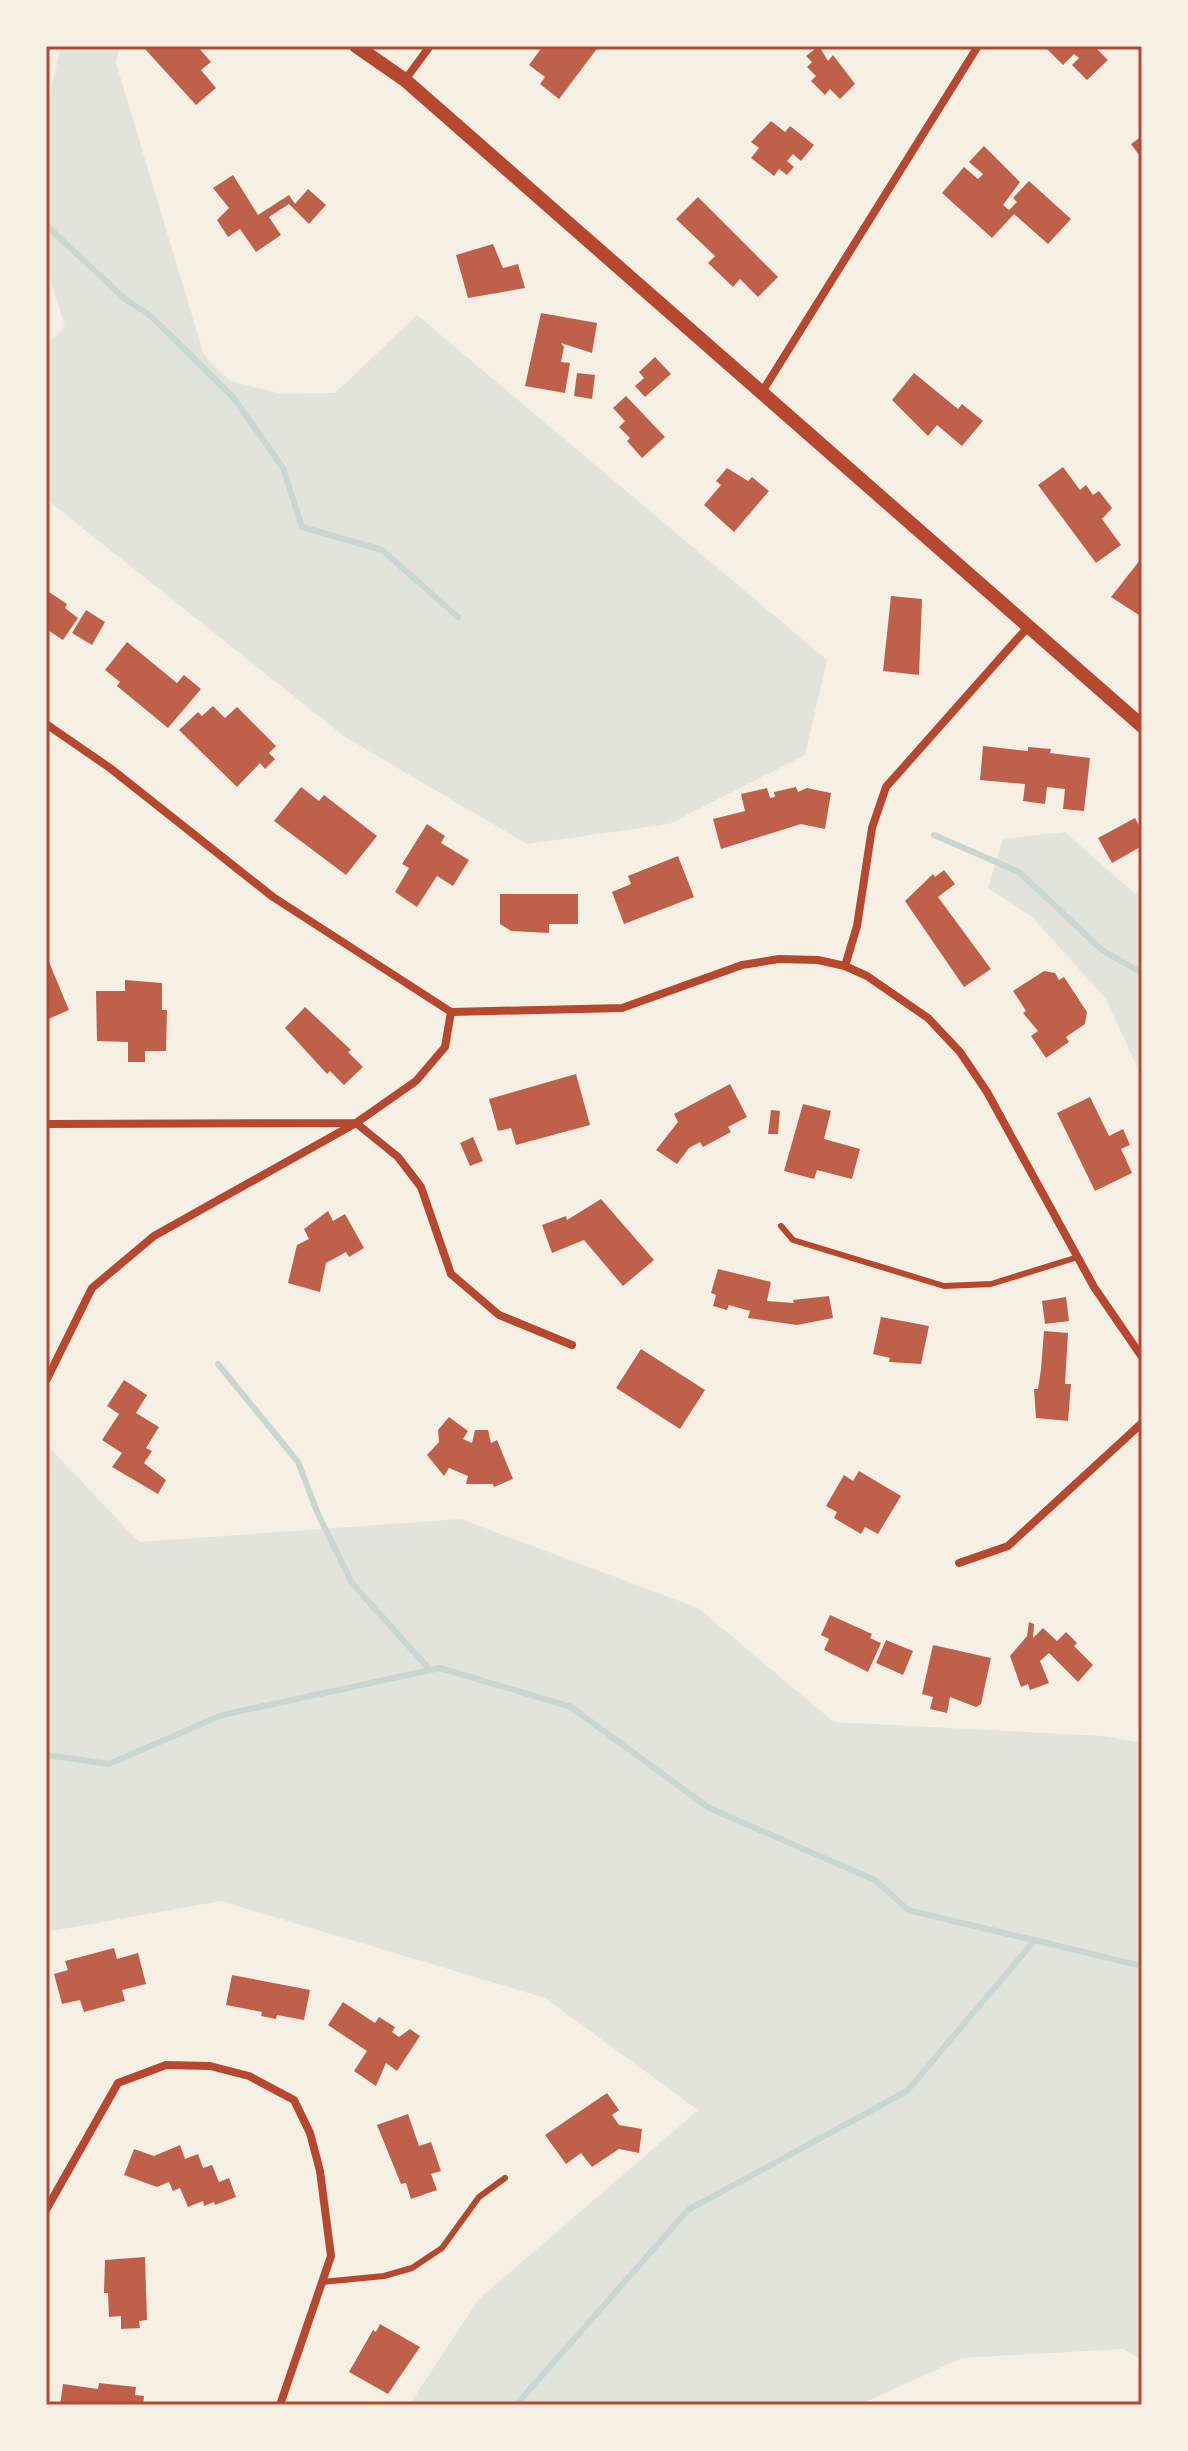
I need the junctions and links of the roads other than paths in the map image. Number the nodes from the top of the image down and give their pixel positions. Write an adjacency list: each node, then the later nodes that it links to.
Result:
1 (356, 46): 4 (street)
2 (430, 46): 4 (street)
3 (978, 46): 5 (street)
4 (405, 80): 5 (street)
5 (762, 392): 6 (street)
6 (1027, 628): 8 (street); 9 (street)
7 (46, 724): 10 (street)
8 (1142, 726)
9 (845, 966): 10 (street); 14 (street)
10 (451, 1012): 11 (street)
11 (356, 1123): 12 (street); 15 (street); 17 (street)
12 (46, 1124)
13 (781, 1226): 14 (lane)
14 (1078, 1257): 16 (street)
15 (572, 1345)
16 (1142, 1357)
17 (46, 1381)
18 (1142, 1423): 19 (street)
19 (959, 1563)
20 (505, 2178): 22 (lane)
21 (46, 2210): 22 (street)
22 (322, 2282): 23 (street)
23 (280, 2405)

